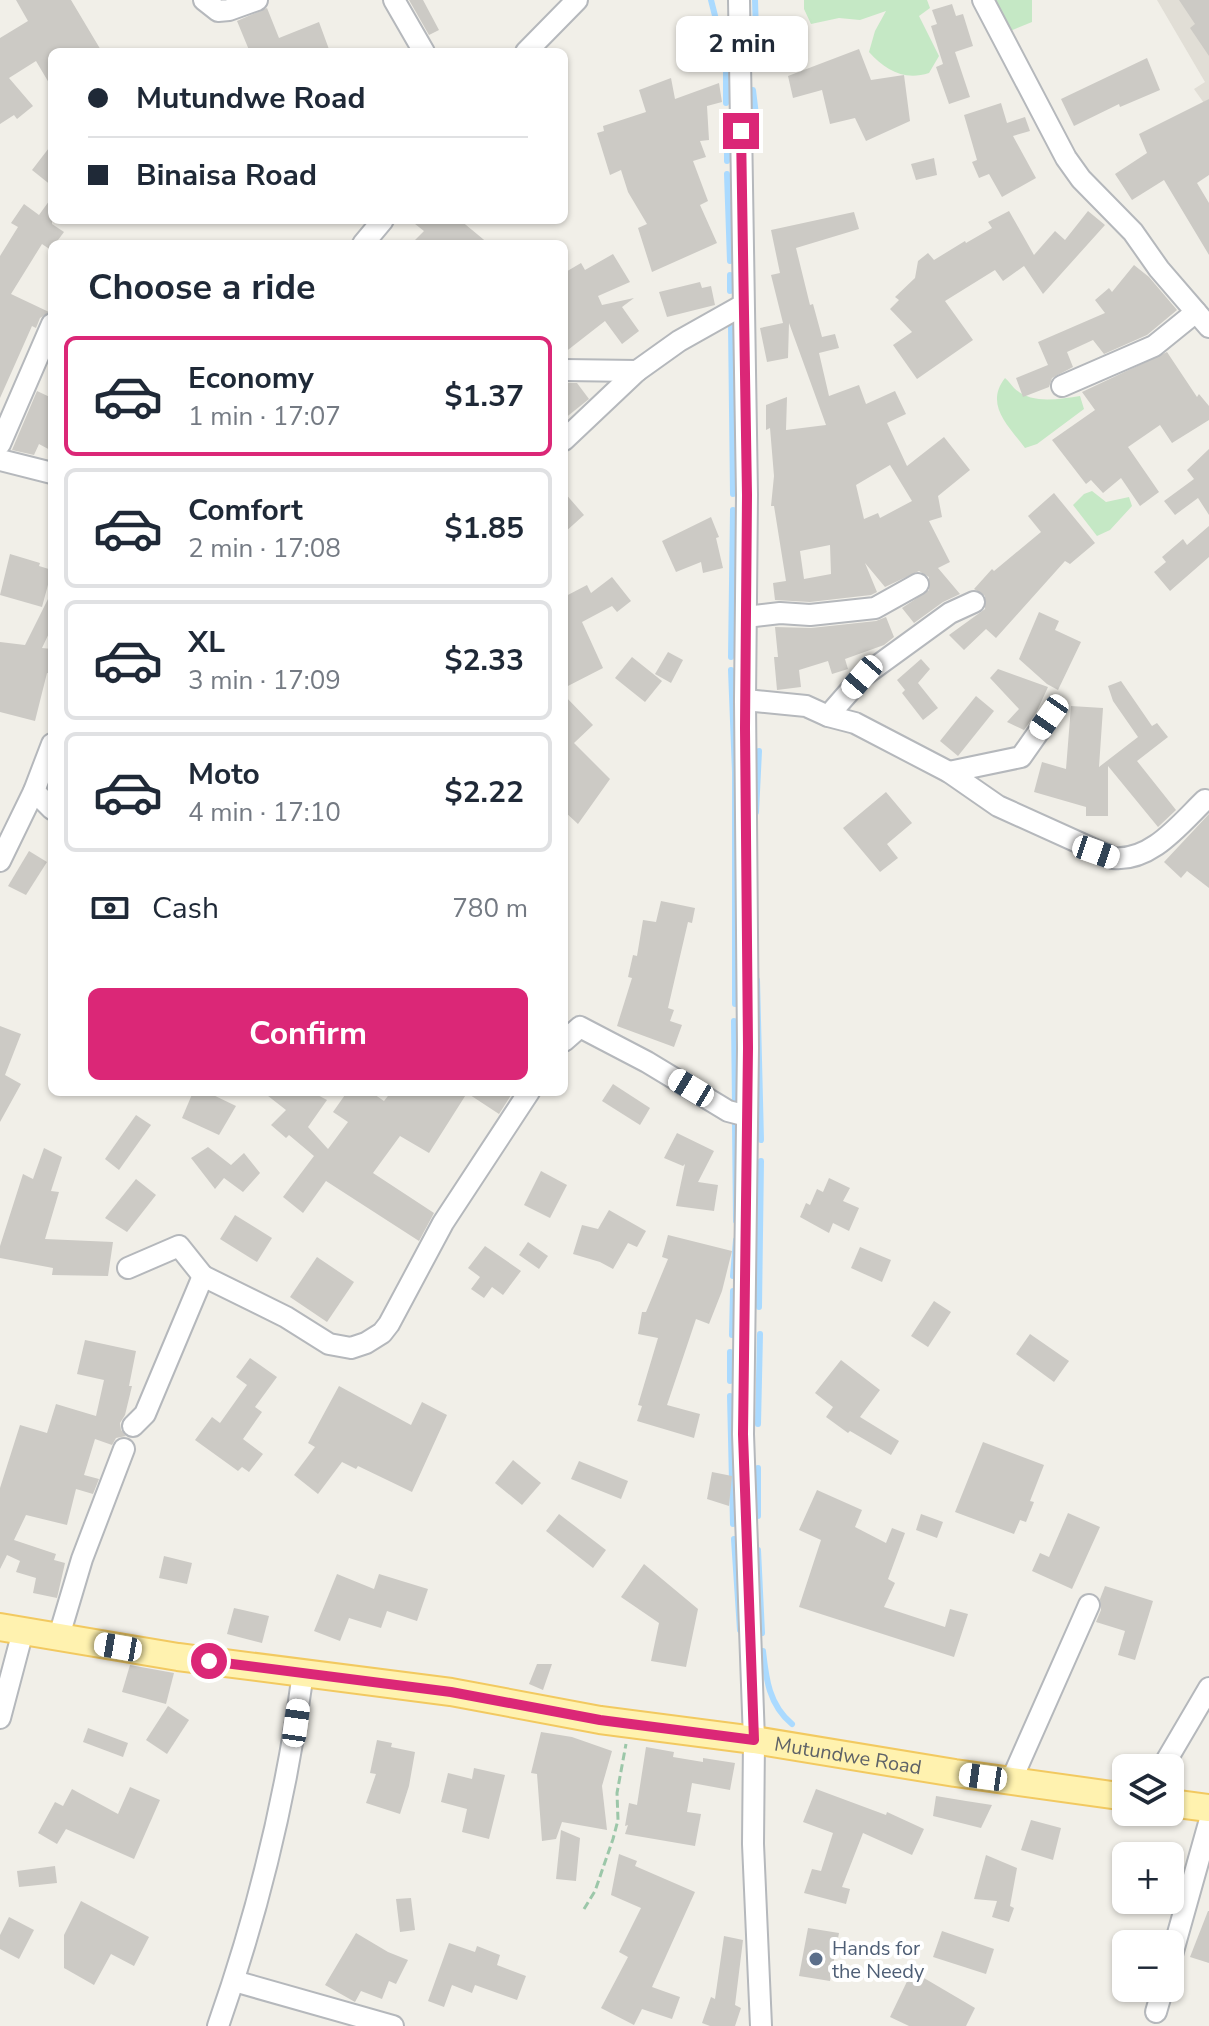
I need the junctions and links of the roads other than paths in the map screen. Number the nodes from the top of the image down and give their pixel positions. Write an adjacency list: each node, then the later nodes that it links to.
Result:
1 (204, 0): 2 (street)
2 (257, 0)
3 (394, 0): 7 (street)
4 (577, 0): 8 (street)
5 (739, 0): 11 (street)
6 (983, 0): 12 (street)
7 (422, 48)
8 (530, 48)
9 (380, 224): 10 (street)
10 (366, 240)
11 (743, 305): 15 (street); 23 (street)
12 (1202, 319): 16 (street)
13 (48, 333): 18 (street)
14 (568, 370): 15 (street)
15 (637, 371): 17 (street)
16 (1062, 386)
17 (568, 436)
18 (0, 444)
19 (0, 460): 20 (street)
20 (48, 472)
21 (918, 584): 23 (street)
22 (974, 602): 25 (street)
23 (746, 617): 24 (street)
24 (745, 700): 25 (street); 35 (street)
25 (828, 716): 28 (street)
26 (1049, 717): 28 (street)
27 (48, 754): 29 (street)
28 (949, 772): 30 (street)
29 (34, 791): 31 (street); 32 (street)
30 (1205, 800)
31 (48, 805)
32 (0, 861)
33 (569, 1028): 35 (street)
34 (526, 1096): 37 (street)
35 (747, 1116): 46 (street)
36 (128, 1268): 37 (street)
37 (203, 1276): 38 (street)
38 (133, 1426)
39 (124, 1449): 42 (street)
40 (1089, 1605): 48 (street)
41 (11, 1629): 42 (main road, Mutundwe Road); 45 (street)
42 (59, 1636): 43 (main road, Mutundwe Road)
43 (303, 1673): 46 (main road, Mutundwe Road); 54 (street)
44 (1209, 1688): 47 (street)
45 (0, 1718)
46 (754, 1740): 48 (main road, Mutundwe Road); 59 (street)
47 (1170, 1754)
48 (1011, 1781): 49 (main road, Mutundwe Road)
49 (1112, 1795)
50 (1184, 1805): 51 (main road)
51 (1209, 1808)
52 (1209, 1823): 53 (street)
53 (1179, 1930)
54 (234, 1981): 57 (street); 58 (street)
55 (1159, 2002): 56 (street)
56 (1156, 2012)
57 (218, 2026)
58 (393, 2026)
59 (761, 2026)

